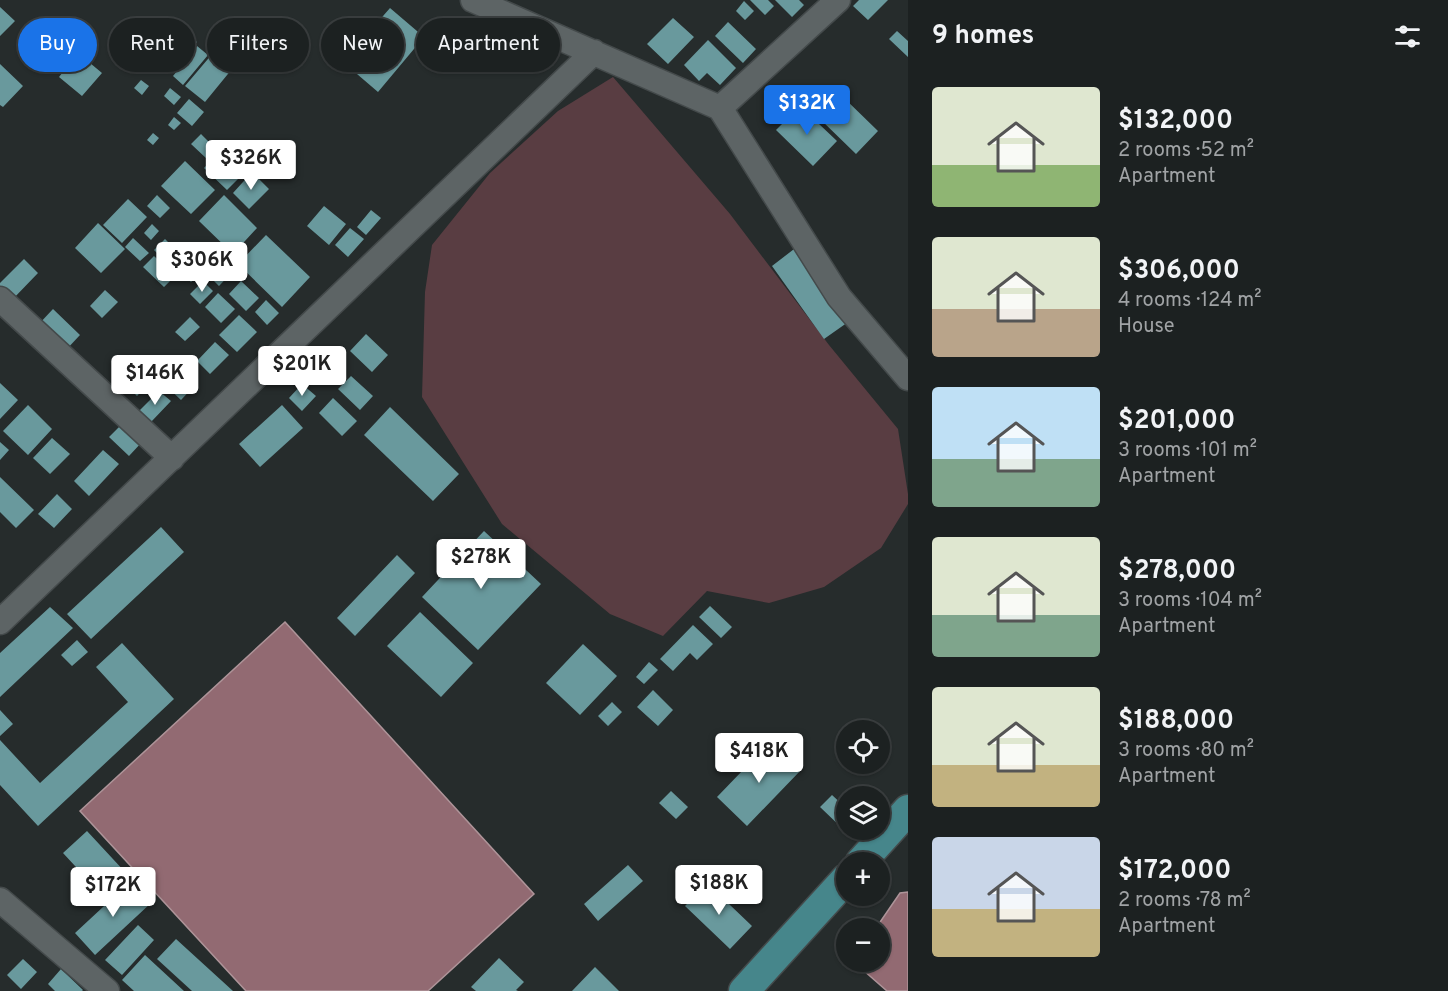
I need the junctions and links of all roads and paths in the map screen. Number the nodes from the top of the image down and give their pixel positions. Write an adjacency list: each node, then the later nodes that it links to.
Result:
1 (473, 0): 3 (street)
2 (838, 0): 4 (street)
3 (594, 52): 4 (street); 7 (street)
4 (720, 108): 6 (street)
5 (0, 299): 7 (street)
6 (908, 378)
7 (171, 458): 8 (street)
8 (0, 622)
9 (908, 810): 10 (main road)
10 (870, 852)
11 (836, 890): 14 (main road)
12 (0, 900): 13 (street)
13 (107, 991)
14 (744, 991)

